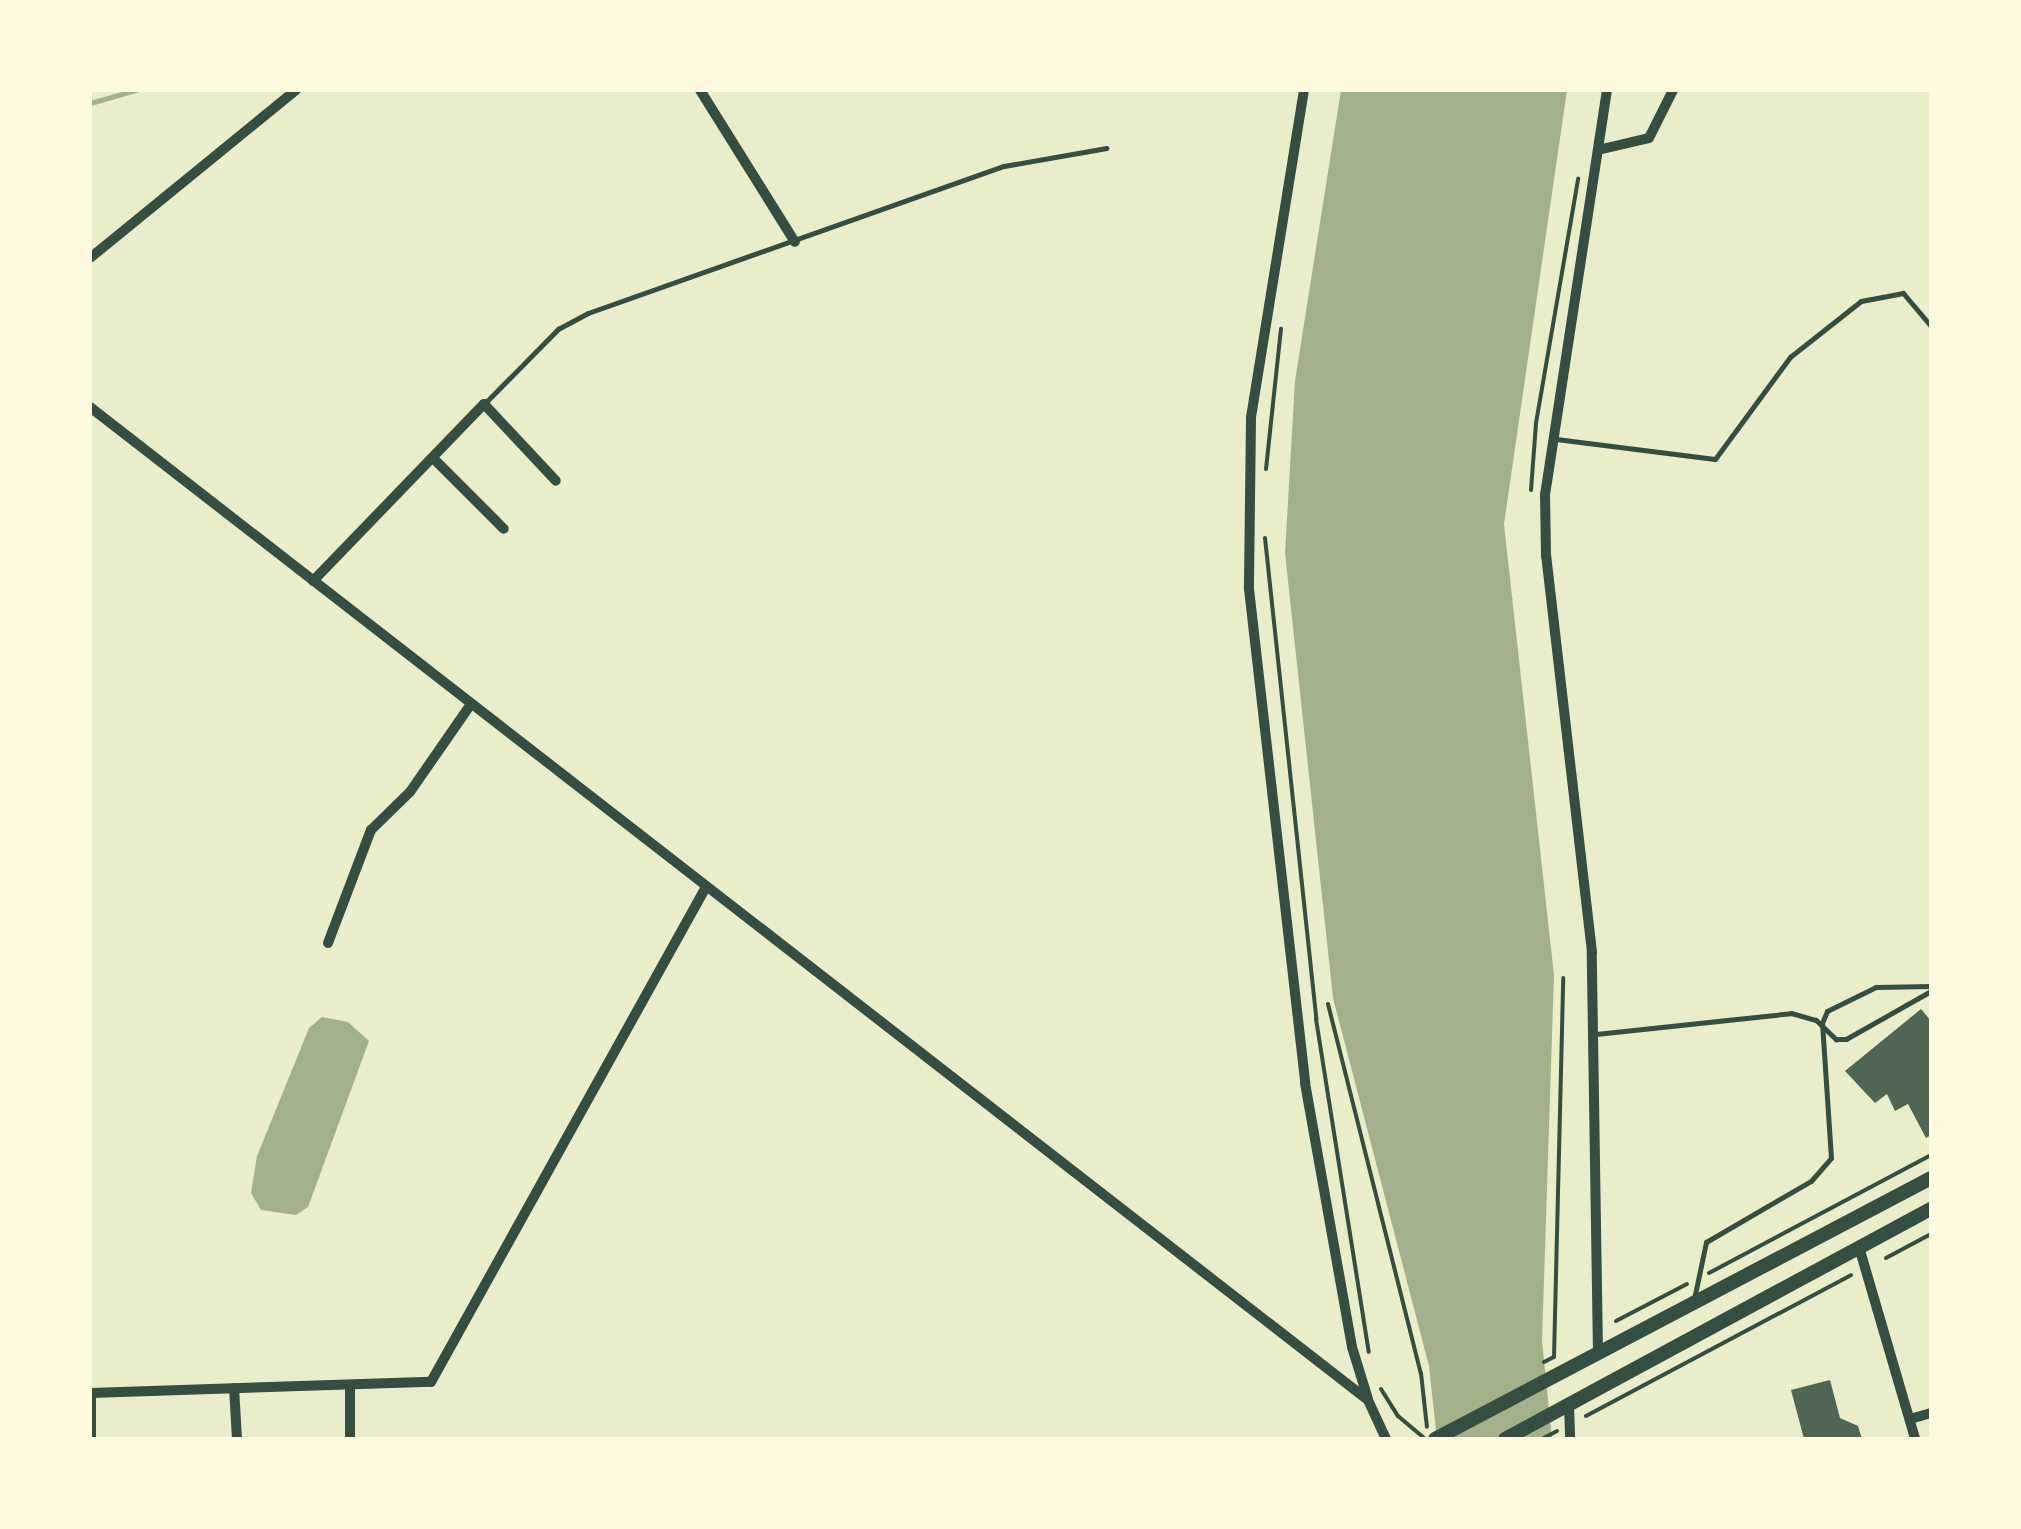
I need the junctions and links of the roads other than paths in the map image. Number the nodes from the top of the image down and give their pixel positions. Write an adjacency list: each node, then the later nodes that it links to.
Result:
1 (296, 90): 9 (street)
2 (700, 90): 8 (street)
3 (1304, 90): 31 (street)
4 (1607, 90): 7 (street)
5 (1672, 90): 7 (street)
6 (1106, 148): 8 (lane)
7 (1598, 150): 13 (street)
8 (794, 242): 11 (lane)
9 (90, 258)
10 (1931, 326): 13 (lane)
11 (484, 404): 14 (street); 15 (street)
12 (90, 407): 17 (street)
13 (1551, 438): 23 (street)
14 (433, 458): 16 (street); 17 (street)
15 (556, 481)
16 (504, 529)
17 (313, 582): 18 (street)
18 (471, 704): 19 (street); 20 (street)
19 (706, 887): 29 (street); 31 (street)
20 (328, 944)
21 (1931, 988): 22 (lane); 22 (lane)
22 (1822, 1023): 23 (lane); 27 (lane)
23 (1596, 1034): 28 (street)
24 (1931, 1178): 27 (main road)
25 (1931, 1210): 26 (main road)
26 (1859, 1247): 32 (main road); 34 (street)
27 (1693, 1302): 28 (main road)
28 (1598, 1353): 35 (main road)
29 (350, 1385): 30 (street); 38 (street)
30 (234, 1388): 36 (street); 37 (street)
31 (1368, 1400): 39 (street)
32 (1569, 1405): 40 (main road); 41 (street)
33 (1931, 1413): 34 (street)
34 (1910, 1419): 42 (street)
35 (1431, 1433)
36 (91, 1438)
37 (237, 1439)
38 (350, 1439)
39 (1386, 1439)
40 (1505, 1439)
41 (1570, 1439)
42 (1916, 1439)

